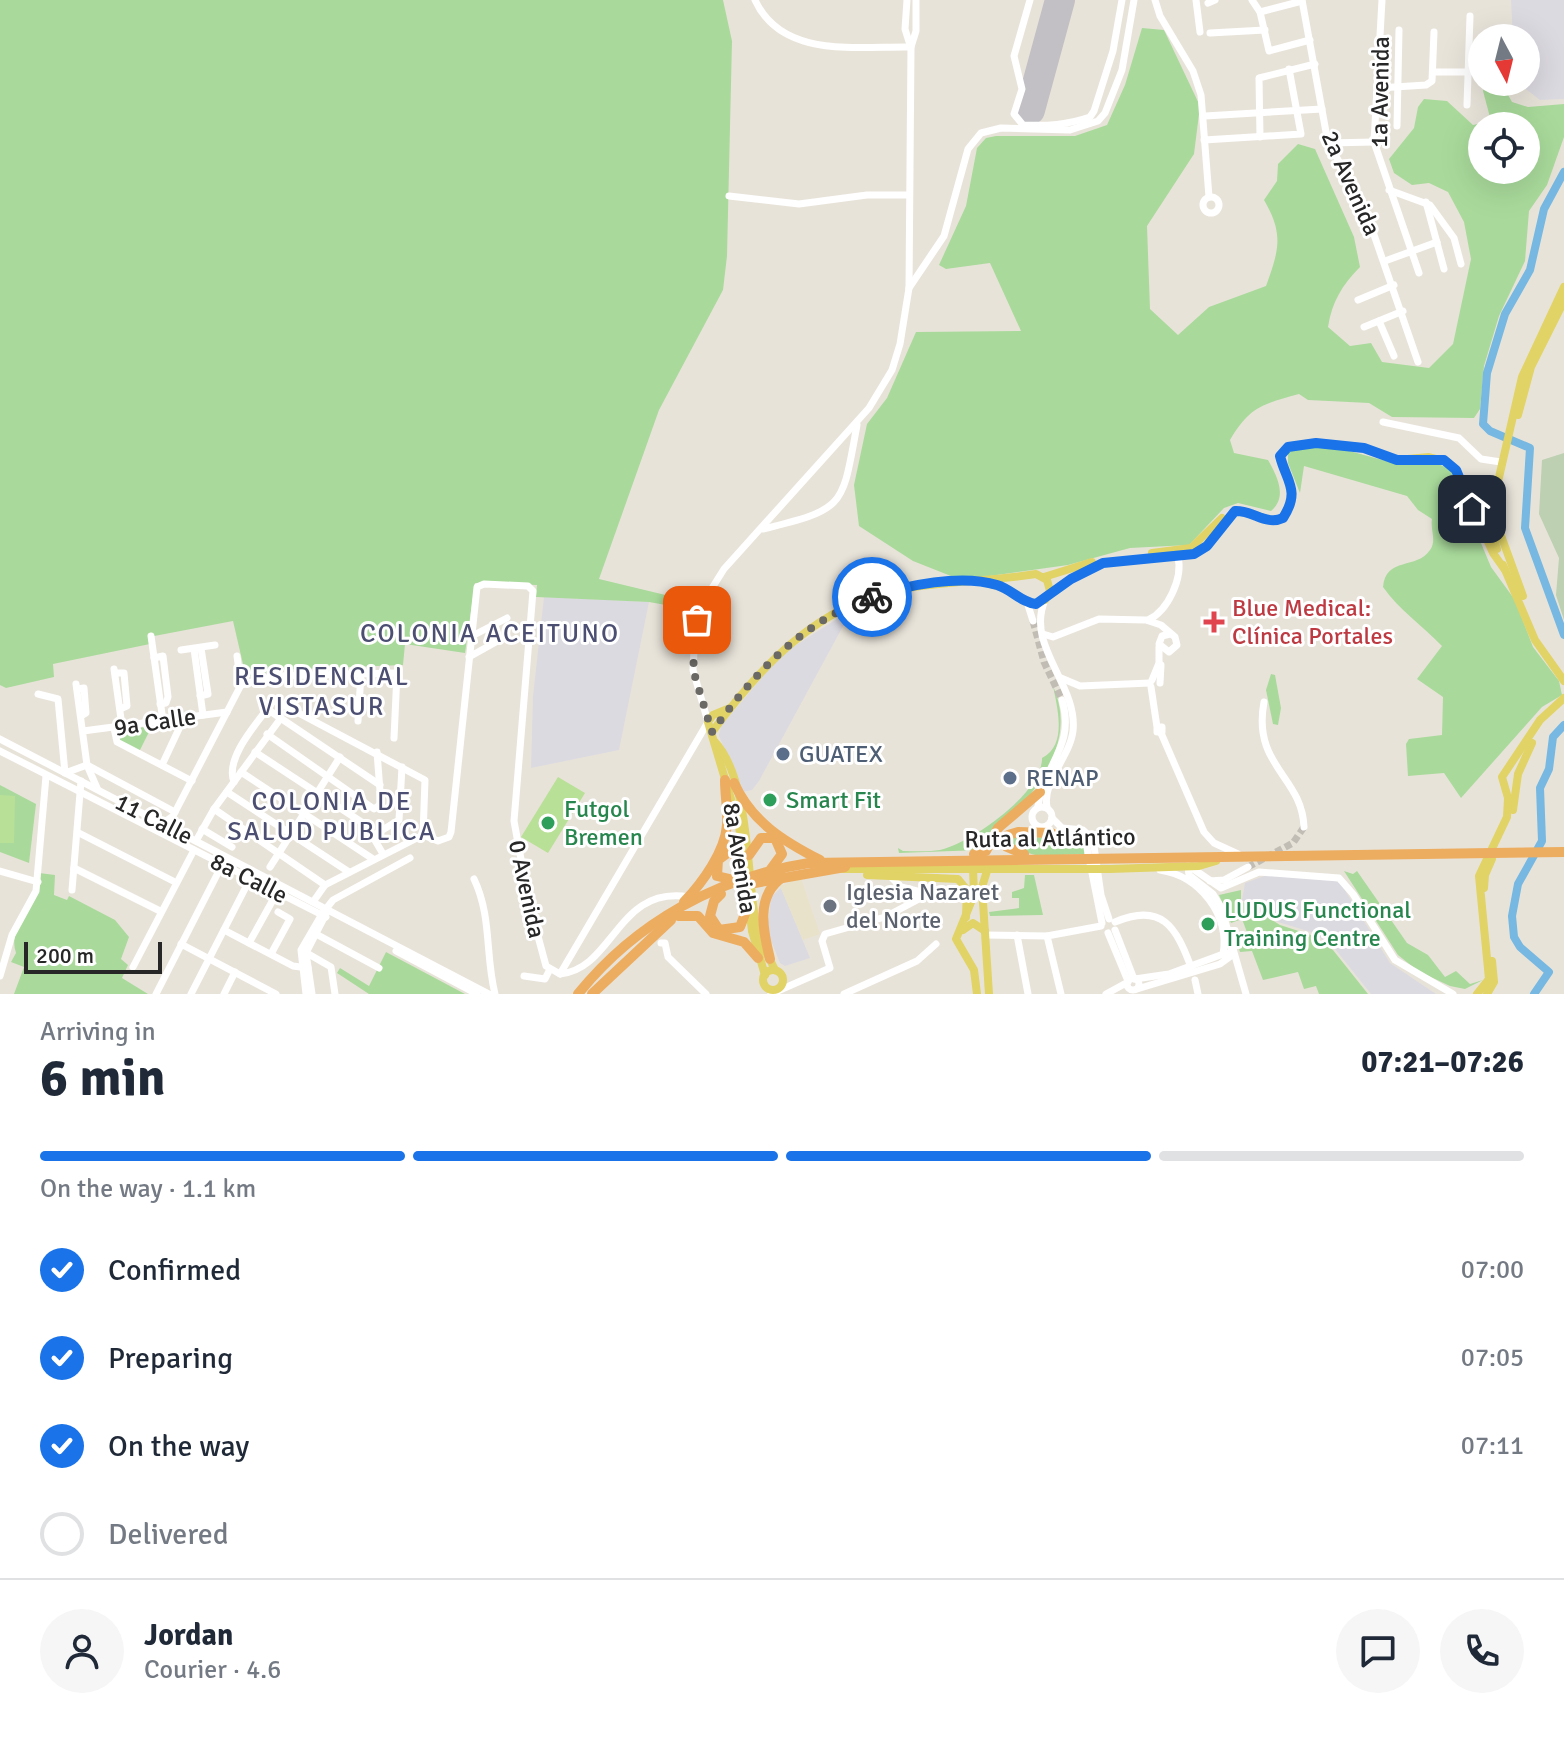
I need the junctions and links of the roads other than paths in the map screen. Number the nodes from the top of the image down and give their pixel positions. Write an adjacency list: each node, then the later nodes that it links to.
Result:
1 (755, 0): 20 (street)
2 (907, 0): 20 (street)
3 (916, 0): 20 (street)
4 (1030, 0): 5 (street)
5 (1122, 0)
6 (1134, 0): 50 (street)
7 (1153, 0): 31 (street)
8 (1196, 0): 16 (street)
9 (1252, 0): 12 (street)
10 (1302, 0): 12 (street); 19 (street, 2a Avenida)
11 (1382, 0): 25 (street, 1a Avenida)
12 (1260, 12): 14 (street)
13 (1470, 16): 23 (street)
14 (1265, 30): 18 (street); 19 (street)
15 (1399, 30): 26 (street)
16 (1200, 32)
17 (1434, 32): 24 (street)
18 (1210, 33)
19 (1310, 40): 21 (street, 2a Avenida)
20 (911, 47): 38 (street, 8a Avenida)
21 (1315, 64): 22 (street); 28 (street, 2a Avenida)
22 (1289, 69): 29 (street); 30 (street)
23 (1467, 72): 24 (street); 27 (street)
24 (1433, 76): 26 (street)
25 (1379, 85): 26 (street); 35 (street, 1a Avenida)
26 (1398, 85): 32 (street)
27 (1467, 105)
28 (1322, 109): 29 (street); 36 (street, 2a Avenida)
29 (1299, 111): 30 (street); 33 (street)
30 (1259, 113): 31 (street); 33 (street)
31 (1205, 116): 34 (street)
32 (1397, 126)
33 (1260, 137): 34 (street)
34 (1204, 140): 40 (street)
35 (1374, 142): 36 (street); 37 (street, 1a Avenida)
36 (1328, 143): 44 (street, 2a Avenida)
37 (1389, 190): 41 (street); 43 (street, 1a Avenida)
38 (909, 195): 39 (street); 50 (street, 8a Avenida)
39 (729, 196)
40 (1209, 197)
41 (1426, 201): 42 (street); 45 (street)
42 (1437, 242): 43 (street); 46 (street)
43 (1410, 251): 44 (street); 47 (street, 1a Avenida)
44 (1385, 261): 48 (street, 2a Avenida)
45 (1461, 264)
46 (1444, 269)
47 (1419, 273)
48 (1394, 285): 51 (street); 53 (street, 2a Avenida)
49 (1564, 287): 60 (main road)
50 (909, 288): 58 (street, 8a Avenida)
51 (1358, 300)
52 (1564, 301): 60 (main road)
53 (1403, 311): 54 (street); 57 (street, 2a Avenida)
54 (1379, 321): 55 (street); 56 (street)
55 (1364, 327)
56 (1394, 356)
57 (1418, 362)
58 (857, 422): 65 (street, 8a Avenida); 65 (street)
59 (1383, 422): 62 (street)
60 (1512, 427): 61 (main road)
61 (1507, 448): 62 (main road); 66 (main road)
62 (1501, 462): 64 (main road)
63 (1476, 516): 64 (main road); 67 (main road); 68 (main road)
64 (1489, 518): 66 (main road); 68 (main road); 70 (main road)
65 (761, 530): 113 (street, 8a Avenida)
66 (1504, 546): 93 (main road)
67 (1178, 557): 72 (main road); 74 (street)
68 (1505, 570): 96 (main road)
69 (1027, 577): 70 (main road); 71 (main road); 73 (main road)
70 (1044, 577): 72 (main road)
71 (979, 581): 73 (main road); 105 (main road)
72 (1047, 598): 73 (main road); 75 (street)
73 (1026, 603): 75 (street); 78 (street)
74 (1161, 611): 77 (street); 79 (street)
75 (1041, 612): 80 (street)
76 (507, 618): 83 (street)
77 (1146, 620): 79 (street); 80 (street)
78 (1033, 621)
79 (1160, 624): 81 (street); 85 (street)
80 (1043, 634): 95 (street)
81 (1170, 634): 85 (street); 89 (street)
82 (151, 636): 111 (street)
83 (472, 636): 91 (street); 232 (street, 0 Avenida)
84 (503, 638): 91 (street)
85 (1160, 643): 89 (street); 97 (street)
86 (215, 645): 87 (street)
87 (198, 648): 88 (street); 108 (street)
88 (181, 650)
89 (1169, 652): 97 (street)
90 (237, 656): 98 (street)
91 (469, 657): 157 (street)
92 (115, 671): 114 (street)
93 (1564, 672)
94 (361, 674): 98 (street); 112 (street); 118 (street)
95 (1060, 676): 97 (street); 143 (street)
96 (1564, 681)
97 (1155, 684): 165 (street)
98 (241, 685): 107 (street)
99 (77, 686): 115 (street)
100 (38, 694): 128 (street)
101 (1564, 698): 131 (main road)
102 (1062, 700): 141 (street)
103 (1264, 702): 150 (street)
104 (1564, 706): 132 (main road)
105 (732, 708): 113 (main road); 116 (main road)
106 (267, 709): 110 (street); 122 (street); 135 (street)
107 (227, 712): 108 (street, 9a Calle); 134 (street)
108 (203, 715): 109 (street, 9a Calle)
109 (184, 718): 111 (street, 9a Calle); 125 (street)
110 (281, 718): 117 (street); 123 (street)
111 (163, 721): 114 (street, 9a Calle)
112 (358, 721)
113 (708, 722): 116 (main road, 8a Avenida); 234 (street)
114 (118, 727): 115 (street, 9a Calle); 125 (street)
115 (83, 731): 124 (street)
116 (712, 732): 136 (main road, 8a Avenida)
117 (267, 734): 121 (street); 130 (street)
118 (394, 738)
119 (0, 739): 128 (street, 11 Calle)
120 (0, 751): 129 (street, 8a Calle)
121 (255, 752): 127 (street); 140 (street)
122 (377, 752): 126 (street); 137 (street)
123 (340, 757): 130 (street); 137 (street)
124 (87, 765): 128 (street); 138 (street); 147 (street)
125 (162, 765): 134 (street)
126 (402, 767): 156 (street); 157 (street)
127 (241, 772): 135 (street); 146 (street)
128 (65, 773): 133 (street, 11 Calle)
129 (46, 776): 142 (street, 8a Calle); 194 (street)
130 (328, 776): 137 (street); 140 (street)
131 (1502, 777): 132 (main road); 241 (main road)
132 (1517, 778): 241 (main road)
133 (81, 781): 138 (street, 11 Calle); 142 (street)
134 (192, 781): 147 (street)
135 (234, 782): 139 (street)
136 (729, 782): 175 (highway); 179 (main road, 8a Avenida); 200 (highway)
137 (380, 785)
138 (98, 790): 149 (street, 11 Calle)
139 (227, 792): 144 (street); 154 (street)
140 (318, 792): 146 (street); 156 (street)
141 (1040, 792): 143 (street); 145 (highway)
142 (79, 794): 155 (street); 161 (street, 8a Calle)
143 (1042, 806): 145 (highway); 148 (street); 153 (street)
144 (214, 809): 152 (street); 162 (street)
145 (1023, 810): 171 (highway)
146 (304, 812): 154 (street); 170 (street)
147 (174, 814): 149 (street); 151 (street)
148 (1052, 818): 153 (street); 160 (street)
149 (163, 823): 151 (street, 11 Calle)
150 (1304, 827)
151 (175, 828): 158 (street, 11 Calle)
152 (202, 829): 158 (street); 159 (street)
153 (1043, 830): 160 (street); 168 (highway)
154 (292, 831): 162 (street); 186 (street)
155 (79, 833): 181 (street); 195 (street)
156 (374, 835): 164 (street)
157 (423, 835): 164 (street)
158 (196, 841): 172 (street, 11 Calle)
159 (232, 847)
160 (1092, 849): 210 (street)
161 (194, 850): 172 (street, 8a Calle); 195 (street)
162 (278, 851): 178 (street); 196 (street)
163 (1564, 852): 166 (highway, Ruta al Atlántico)
164 (383, 854): 170 (street)
165 (1239, 855): 166 (highway, Ruta al Atlántico); 168 (highway, Ruta al Atlántico)
166 (1422, 856): 169 (highway, Ruta al Atlántico); 173 (highway, Ruta al Atlántico)
167 (410, 858): 205 (street)
168 (1042, 858): 171 (highway, Ruta al Atlántico)
169 (1564, 858)
170 (373, 859): 186 (street)
171 (967, 859): 175 (highway, Ruta al Atlántico); 184 (main road)
172 (224, 860): 189 (street, 11 Calle); 218 (street)
173 (1216, 861): 174 (highway, Ruta al Atlántico); 177 (main road, Ruta al Atlántico)
174 (1075, 863)
175 (826, 865): 176 (highway, Ruta al Atlántico); 187 (main road, Ruta al Atlántico); 188 (highway, Ruta al Atlántico); 190 (highway, Ruta al Atlántico)
176 (908, 866)
177 (1188, 866): 182 (main road, Ruta al Atlántico); 193 (street); 220 (street)
178 (270, 867)
179 (745, 867): 188 (highway, Ruta al Atlántico); 188 (highway); 202 (main road, 8a Avenida); 206 (highway, Ruta al Atlántico)
180 (1248, 867): 193 (street)
181 (74, 868): 198 (street); 203 (street)
182 (1146, 868): 185 (main road, Ruta al Atlántico); 223 (street)
183 (0, 871): 194 (street)
184 (973, 871): 185 (main road, Ruta al Atlántico); 187 (main road, Ruta al Atlántico); 207 (main road)
185 (987, 871): 212 (main road)
186 (349, 872): 196 (street)
187 (854, 872): 191 (main road)
188 (765, 873)
189 (253, 875): 197 (street, 11 Calle); 211 (street)
190 (786, 875): 199 (highway, Ruta al Atlántico); 225 (highway)
191 (892, 878): 207 (main road); 244 (street)
192 (474, 879): 254 (street)
193 (1210, 881): 245 (street)
194 (38, 882): 236 (street)
195 (175, 882): 203 (street)
196 (325, 885): 201 (street)
197 (280, 889): 201 (street, 11 Calle); 205 (street, 8a Calle); 216 (street)
198 (72, 890)
199 (721, 894): 202 (highway); 206 (highway, Ruta al Atlántico)
200 (689, 897): 206 (highway); 234 (street)
201 (313, 902): 205 (street, 11 Calle)
202 (749, 903): 225 (main road, 8a Avenida)
203 (160, 911): 227 (street)
204 (278, 912): 222 (street)
205 (325, 914): 209 (street, 11 Calle); 213 (street); 221 (street)
206 (674, 915): 208 (highway, Ruta al Atlántico); 225 (highway); 257 (highway, Ruta al Atlántico); 258 (highway)
207 (966, 917): 226 (main road)
208 (659, 919): 255 (highway); 256 (highway, Ruta al Atlántico)
209 (350, 922): 252 (street, 11 Calle); 253 (street, 11 Calle)
210 (1108, 926): 215 (street); 228 (street); 239 (street)
211 (224, 930): 216 (street); 224 (street)
212 (985, 933): 214 (street); 226 (main road); 262 (main road)
213 (316, 934): 221 (street); 230 (street)
214 (1017, 935): 215 (street); 263 (street)
215 (1047, 936): 264 (street)
216 (249, 943): 222 (street)
217 (661, 943): 259 (street)
218 (181, 944): 224 (street); 246 (street)
219 (936, 944): 260 (street)
220 (1231, 949): 223 (street); 238 (street); 268 (street)
221 (303, 951): 229 (street); 251 (street)
222 (271, 954): 229 (street)
223 (1223, 955): 228 (street)
224 (209, 958): 233 (street); 247 (street)
225 (764, 958): 231 (main road, 8a Avenida); 235 (main road, 8a Avenida)
226 (969, 961): 261 (main road)
227 (133, 967)
228 (1191, 967): 238 (street)
229 (306, 968): 250 (street)
230 (379, 968)
231 (775, 970): 235 (main road); 244 (main road, 8a Avenida)
232 (549, 971): 234 (street, 0 Avenida); 237 (street)
233 (235, 972): 242 (street); 248 (street)
234 (560, 974)
235 (765, 975): 244 (main road)
236 (0, 976)
237 (524, 976)
238 (1170, 977): 239 (street); 243 (street)
239 (1131, 980): 243 (street); 265 (street)
240 (1195, 980): 267 (street)
241 (1491, 983): 270 (main road); 271 (main road)
242 (260, 990): 249 (street)
243 (1135, 990): 266 (street)
244 (776, 992)
245 (1444, 992): 269 (street)
246 (156, 994)
247 (191, 994)
248 (224, 994)
249 (276, 994)
250 (309, 994)
251 (335, 994)
252 (477, 994)
253 (489, 994)
254 (495, 994)
255 (571, 994)
256 (578, 994)
257 (585, 994)
258 (592, 994)
259 (706, 994)
260 (844, 994)
261 (977, 994)
262 (989, 994)
263 (1028, 994)
264 (1061, 994)
265 (1106, 994)
266 (1124, 994)
267 (1198, 994)
268 (1246, 994)
269 (1453, 994)
270 (1477, 994)
271 (1487, 994)

